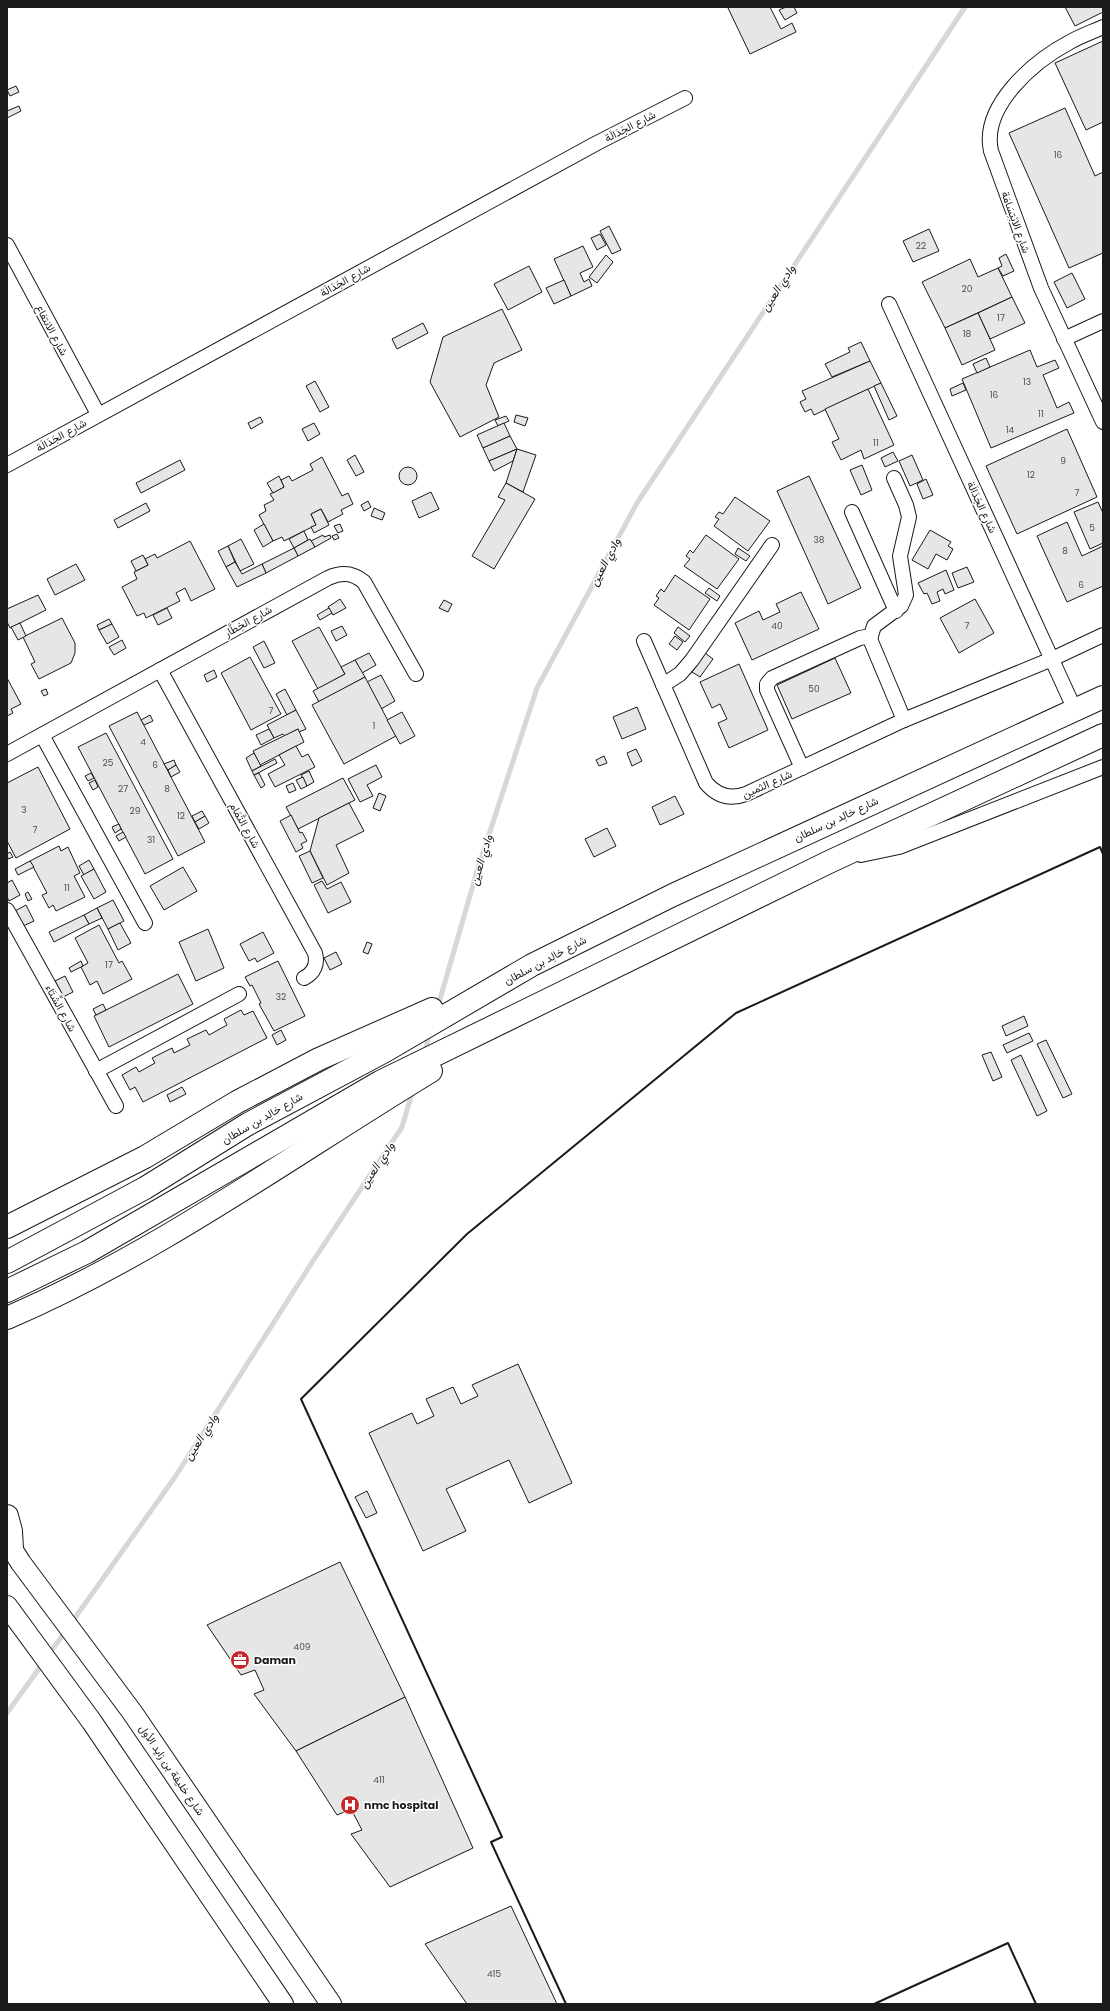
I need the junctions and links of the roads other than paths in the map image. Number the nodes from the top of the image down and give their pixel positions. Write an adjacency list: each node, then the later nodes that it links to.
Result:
1 (1103, 27): 6 (street, شارع الابْتِسَامَة)
2 (685, 98): 7 (street, شارع الجَدَالَة)
3 (7, 245): 7 (street, شارع الانتفاع)
4 (889, 304): 17 (street, شارع الجَدَالَة)
5 (1103, 321): 6 (street)
6 (1064, 339): 8 (street, شارع الابْتِسَامَة)
7 (98, 414): 9 (street, شارع الجَدَالَة)
8 (1103, 422)
9 (7, 465)
10 (894, 478): 13 (street)
11 (852, 512): 13 (street)
12 (772, 544): 20 (street)
13 (896, 611): 15 (street)
14 (1103, 635): 17 (street, شارع الثمين)
15 (870, 636): 23 (street); 28 (street)
16 (644, 641): 20 (street, شارع الثمين)
17 (1052, 659): 22 (street, شارع الجَدَالَة); 23 (street, شارع الثمين)
18 (160, 670): 19 (street, شارع الخِطَّار); 24 (street, شارع الخِطَّار); 35 (street, شارع التَّمَام)
19 (416, 674)
20 (663, 686): 28 (street, شارع الثمين)
21 (1103, 697): 22 (main road, شارع خالِد بن سلطان)
22 (1075, 710): 34 (main road, شارع خالِد بن سلطان)
23 (904, 720): 28 (street, شارع الثمين)
24 (42, 735): 26 (street, شارع الخِطَّار); 33 (street)
25 (1103, 735): 31 (main road)
26 (7, 754)
27 (1103, 767): 29 (street)
28 (802, 768)
29 (1083, 776): 30 (street); 31 (street)
30 (1103, 777)
31 (829, 862): 37 (main road)
32 (7, 910): 38 (street, شارع الشِّتَاء)
33 (145, 924)
34 (532, 965): 40 (main road); 44 (main road, شارع خالِد بن سلطان)
35 (304, 978)
36 (239, 994): 38 (street)
37 (547, 1000): 43 (main road); 45 (main road)
38 (96, 1071): 39 (street, شارع الشِّتَاء)
39 (116, 1106)
40 (111, 1174): 41 (main road); 42 (main road)
41 (7, 1213)
42 (7, 1227)
43 (127, 1258): 46 (main road); 47 (main road)
44 (7, 1262)
45 (7, 1291)
46 (7, 1318)
47 (7, 1328)
48 (7, 1516): 49 (main road)
49 (12, 1551): 52 (main road, شارع خليفة بن زايد الأول)
50 (7, 1606): 51 (main road)
51 (283, 2004)
52 (331, 2004)

